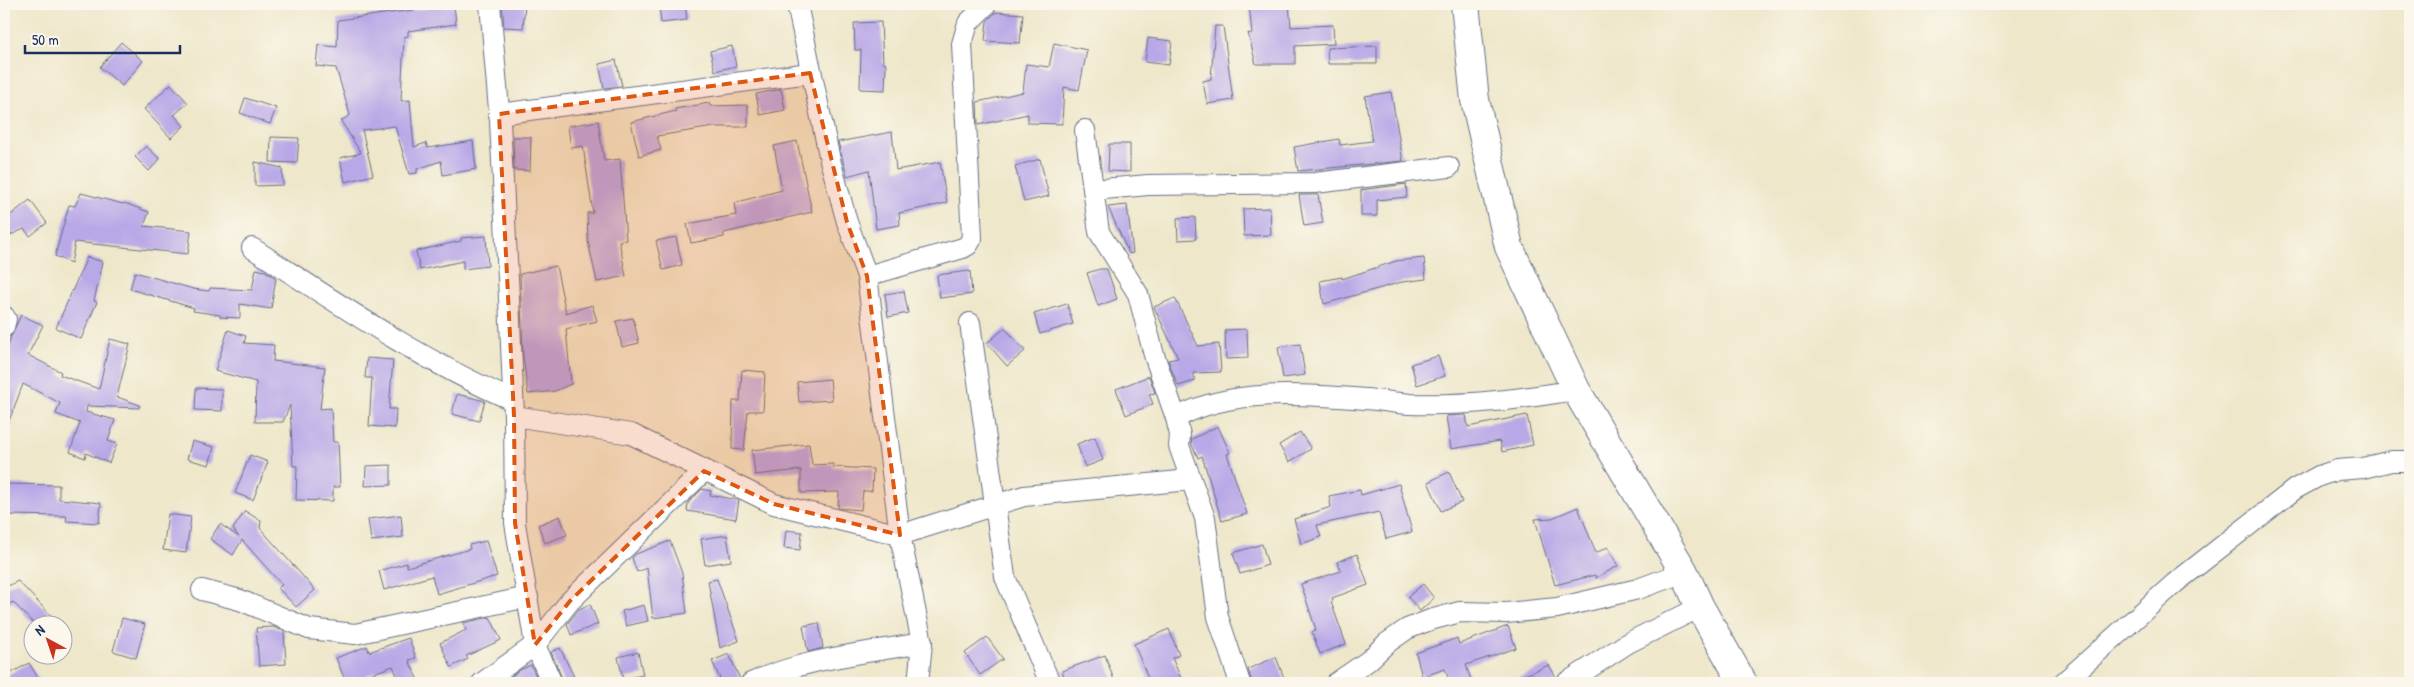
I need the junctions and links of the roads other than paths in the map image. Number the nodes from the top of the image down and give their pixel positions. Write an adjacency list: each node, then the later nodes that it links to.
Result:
1 (490, 4): 6 (street)
2 (797, 4): 5 (street)
3 (988, 4): 11 (street)
4 (1465, 4): 13 (main road)
5 (810, 73): 6 (street); 11 (street)
6 (499, 114): 14 (street)
7 (1085, 130): 9 (street)
8 (1449, 167): 9 (street)
9 (1093, 190): 15 (street)
10 (252, 248): 14 (street)
11 (867, 276): 20 (street)
12 (970, 323): 19 (street)
13 (1576, 390): 15 (street); 21 (main road)
14 (513, 408): 17 (street); 23 (street)
15 (1176, 418): 18 (street)
16 (2410, 461): 36 (street)
17 (704, 471): 20 (street); 26 (street)
18 (1190, 480): 19 (street); 32 (street)
19 (994, 506): 20 (street); 31 (street)
20 (900, 534): 25 (street)
21 (1684, 572): 24 (main road); 33 (street)
22 (202, 590): 23 (street)
23 (528, 597): 26 (street)
24 (1700, 607): 34 (street); 35 (main road)
25 (922, 644): 29 (street); 30 (street)
26 (535, 645): 27 (street); 28 (street)
27 (482, 683)
28 (552, 683)
29 (751, 683)
30 (918, 683)
31 (1050, 683)
32 (1240, 683)
33 (1336, 683)
34 (1566, 683)
35 (1743, 683)
36 (2063, 683)

